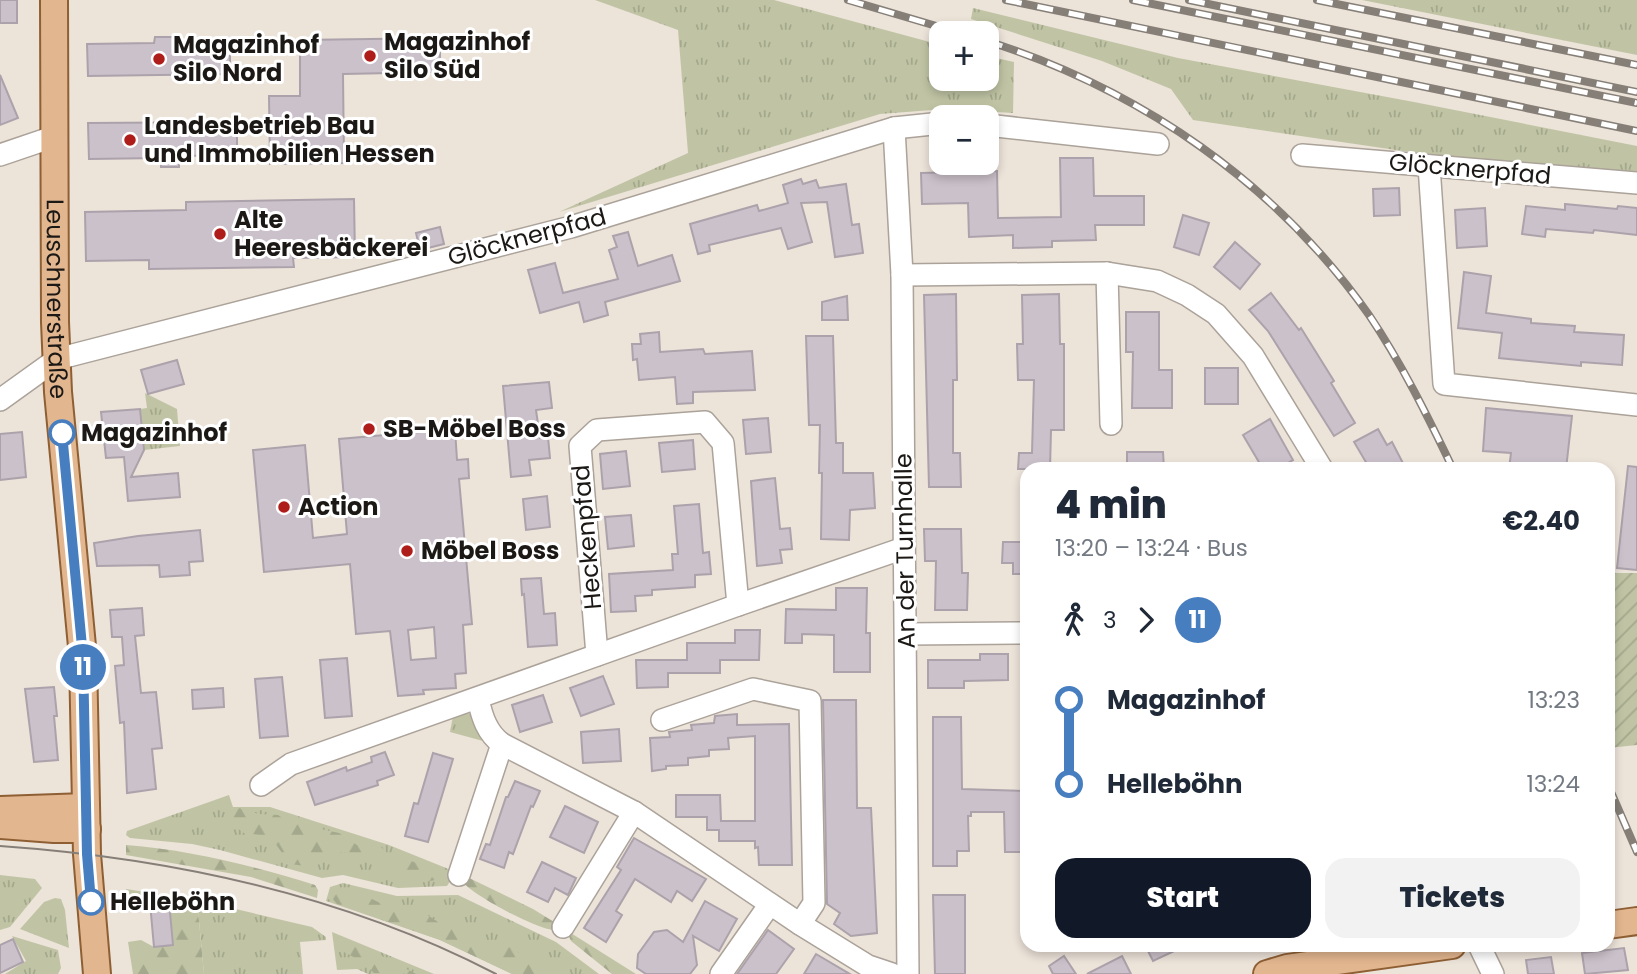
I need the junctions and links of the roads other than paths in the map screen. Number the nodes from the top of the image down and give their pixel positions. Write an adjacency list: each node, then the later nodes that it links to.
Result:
1 (54, 0): 5 (main road, Leuschnerstraße)
2 (929, 124): 4 (street, Glöcknerpfad)
3 (999, 126): 6 (street)
4 (894, 128): 12 (street, An der Turnhalle); 13 (street, Glöcknerpfad)
5 (53, 137): 7 (street); 13 (main road, Leuschnerstraße)
6 (1158, 144)
7 (0, 155)
8 (1302, 155): 9 (street, Glöcknerpfad)
9 (1429, 166): 10 (street, Glöcknerpfad); 15 (street)
10 (1637, 183)
11 (1107, 272): 12 (street); 16 (street); 17 (street)
12 (902, 275): 18 (street, An der Turnhalle)
13 (57, 359): 14 (street, Glöcknerpfad); 29 (main road, Leuschnerstraße)
14 (0, 400)
15 (1637, 405)
16 (1111, 424)
17 (1318, 462)
18 (904, 548): 19 (street); 21 (street, An der Turnhalle)
19 (738, 605): 22 (street); 22 (street, Heckenpfad)
20 (1020, 633): 21 (street)
21 (906, 634): 43 (street, An der Turnhalle)
22 (597, 655): 23 (street)
23 (478, 699): 25 (street); 26 (street)
24 (662, 720): 34 (street)
25 (502, 744): 28 (street); 31 (street)
26 (261, 785)
27 (0, 810): 29 (main road)
28 (634, 812): 32 (street); 36 (street)
29 (86, 818): 30 (main road); 40 (main road, Leuschnerstraße)
30 (0, 825)
31 (459, 875)
32 (769, 904): 34 (street); 41 (street)
33 (1637, 921): 35 (main road)
34 (800, 924): 39 (street)
35 (1615, 924)
36 (563, 927)
37 (1402, 952): 44 (main road)
38 (1482, 952): 45 (street)
39 (866, 970): 42 (street)
40 (97, 974)
41 (721, 974)
42 (892, 974)
43 (908, 974)
44 (1267, 974)
45 (1493, 974)

